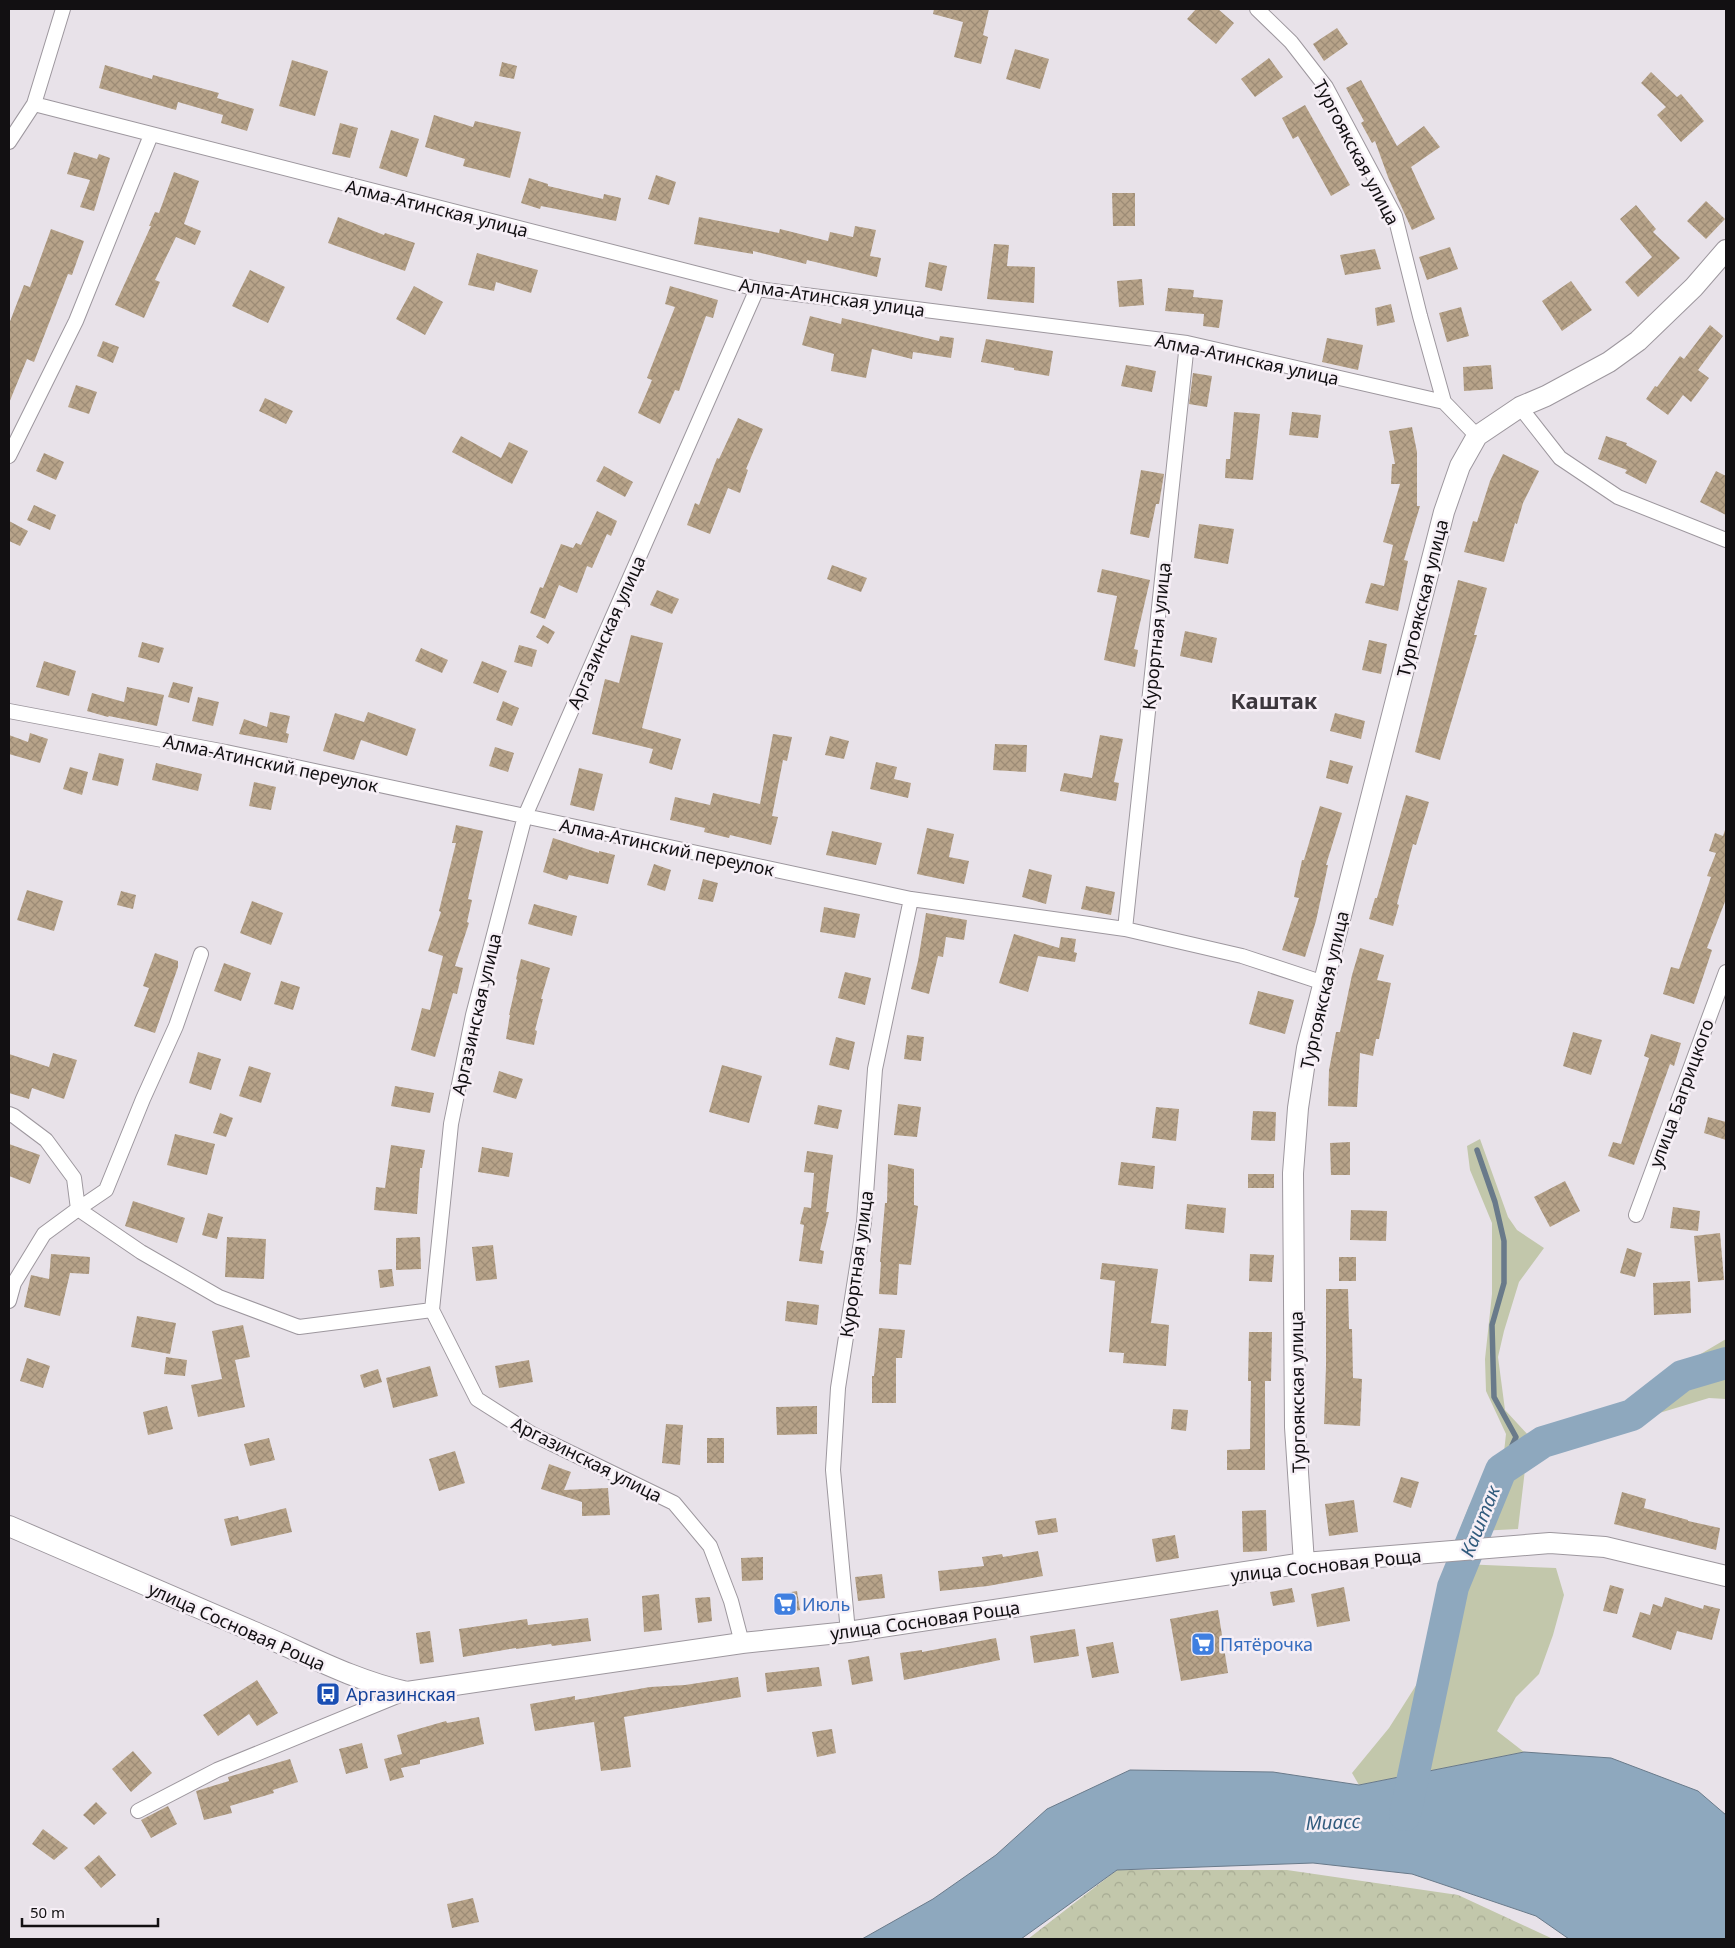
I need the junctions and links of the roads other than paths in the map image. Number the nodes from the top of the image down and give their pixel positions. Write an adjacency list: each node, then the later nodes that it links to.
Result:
1 (63, 9): 3 (street)
2 (1257, 9): 9 (street, Тургоякская улица)
3 (34, 104): 4 (street, Алма-Атинская улица); 5 (street)
4 (151, 135): 7 (street, Алма-Атинская улица); 12 (street)
5 (9, 142)
6 (1726, 250): 10 (main road)
7 (757, 289): 8 (street, Алма-Атинская улица); 15 (street, Аргазинская улица)
8 (1187, 343): 9 (street, Алма-Атинская улица); 17 (street, Курортная улица)
9 (1444, 402): 11 (street)
10 (1520, 407): 11 (main road); 13 (street)
11 (1477, 436): 20 (main road, Тургоякская улица)
12 (9, 456)
13 (1726, 540)
14 (9, 711): 15 (street, Алма-Атинский переулок)
15 (525, 816): 16 (street, Алма-Атинский переулок); 25 (street, Аргазинская улица)
16 (911, 899): 17 (street, Алма-Атинский переулок); 29 (street, Курортная улица)
17 (1125, 929): 20 (street, Алма-Атинский переулок)
18 (201, 954): 22 (street)
19 (1726, 972): 23 (street, улица Багрицкого)
20 (1324, 983): 27 (main road, Тургоякская улица)
21 (9, 1114): 22 (street)
22 (78, 1208): 24 (street); 25 (street)
23 (1636, 1215)
24 (9, 1301)
25 (432, 1310): 30 (street, Аргазинская улица)
26 (9, 1526): 31 (main road, улица Сосновая Роща)
27 (1304, 1563): 28 (main road, улица Сосновая Роща); 29 (main road, улица Сосновая Роща)
28 (1726, 1576)
29 (848, 1632): 30 (main road, улица Сосновая Роща)
30 (742, 1643): 31 (main road, улица Сосновая Роща)
31 (407, 1692): 32 (street)
32 (138, 1811)

